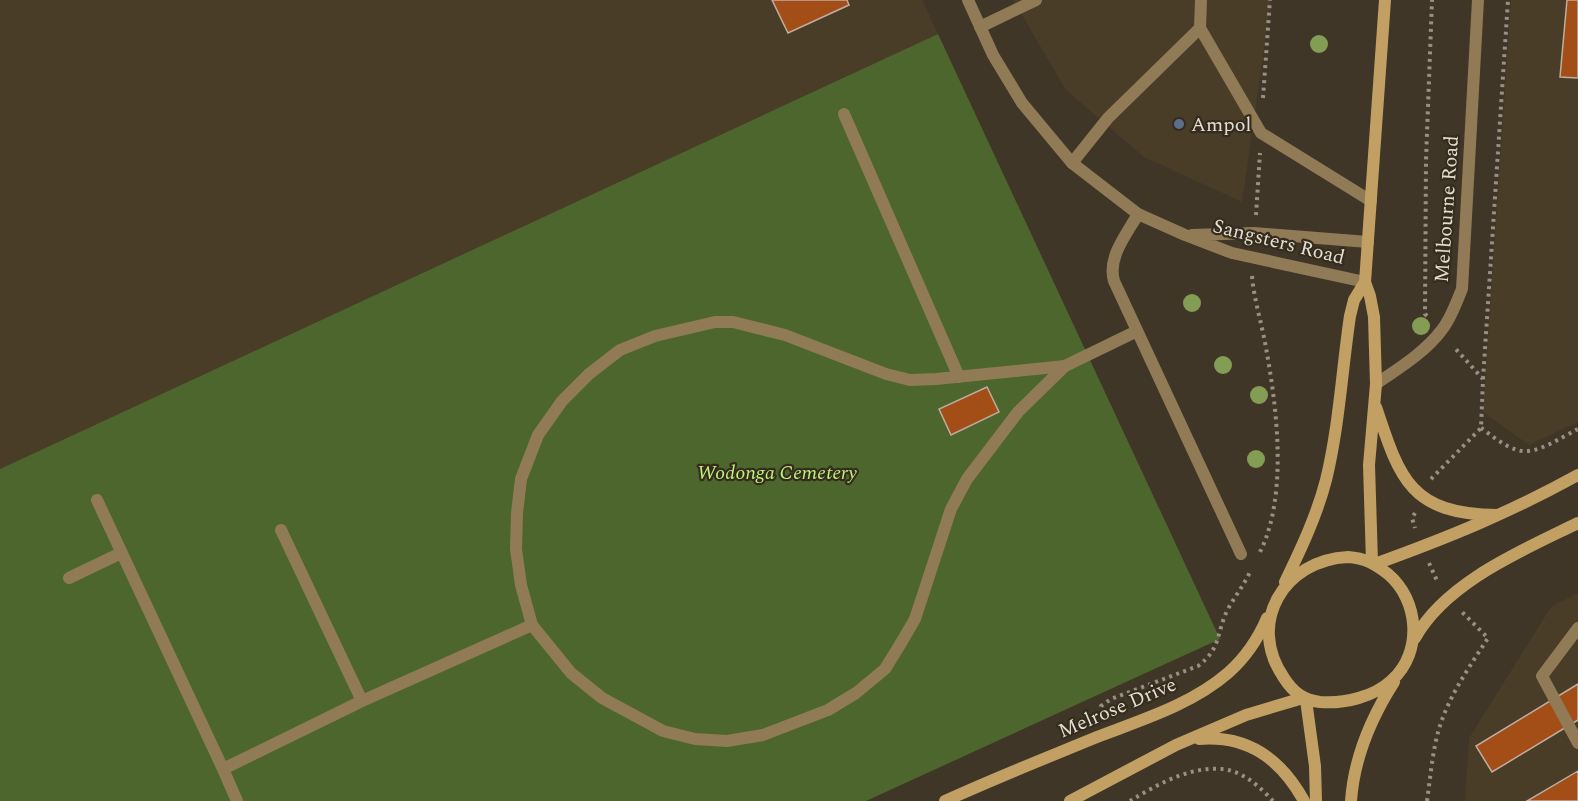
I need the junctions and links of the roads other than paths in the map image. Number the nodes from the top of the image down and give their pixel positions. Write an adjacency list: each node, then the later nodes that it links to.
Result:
1 (968, 0): 6 (street, Sangsters Road)
2 (1036, 0): 6 (street)
3 (1201, 0): 7 (street)
4 (1385, 0): 10 (main road)
5 (1479, 0): 18 (street, Melbourne Road)
6 (980, 27): 9 (street, Sangsters Road)
7 (1200, 28): 9 (street); 10 (street)
8 (844, 114): 17 (street)
9 (1072, 163): 11 (street, Sangsters Road)
10 (1371, 201): 13 (main road)
11 (1138, 214): 12 (street, Sangsters Road); 15 (street)
12 (1185, 236): 13 (street, Sangsters Road); 14 (street, Sangsters Road)
13 (1368, 242): 14 (main road)
14 (1365, 282): 18 (main road); 29 (main road)
15 (1137, 332): 16 (street); 26 (street)
16 (1065, 366): 17 (street); 31 (street)
17 (959, 376): 31 (street)
18 (1376, 384): 19 (main road)
19 (1375, 404): 22 (main road); 27 (main road)
20 (1578, 475): 22 (main road)
21 (97, 500): 25 (street)
22 (1501, 514): 27 (main road)
23 (1578, 523): 33 (main road)
24 (281, 530): 36 (street)
25 (121, 553): 28 (street); 39 (street)
26 (1241, 554)
27 (1373, 563): 29 (main road); 33 (main road)
28 (69, 578)
29 (1279, 594): 30 (main road)
30 (1272, 609): 35 (main road); 41 (main road, Melrose Drive)
31 (532, 625): 36 (street)
32 (1578, 628): 37 (street)
33 (1412, 642): 34 (main road)
34 (1401, 671): 35 (main road); 45 (main road)
35 (1304, 699): 38 (main road); 44 (main road)
36 (362, 701): 39 (street)
37 (1578, 743)
38 (1176, 745): 42 (main road); 43 (main road)
39 (223, 769): 40 (street)
40 (237, 801)
41 (945, 801)
42 (1070, 801)
43 (1304, 801)
44 (1316, 801)
45 (1351, 801)

